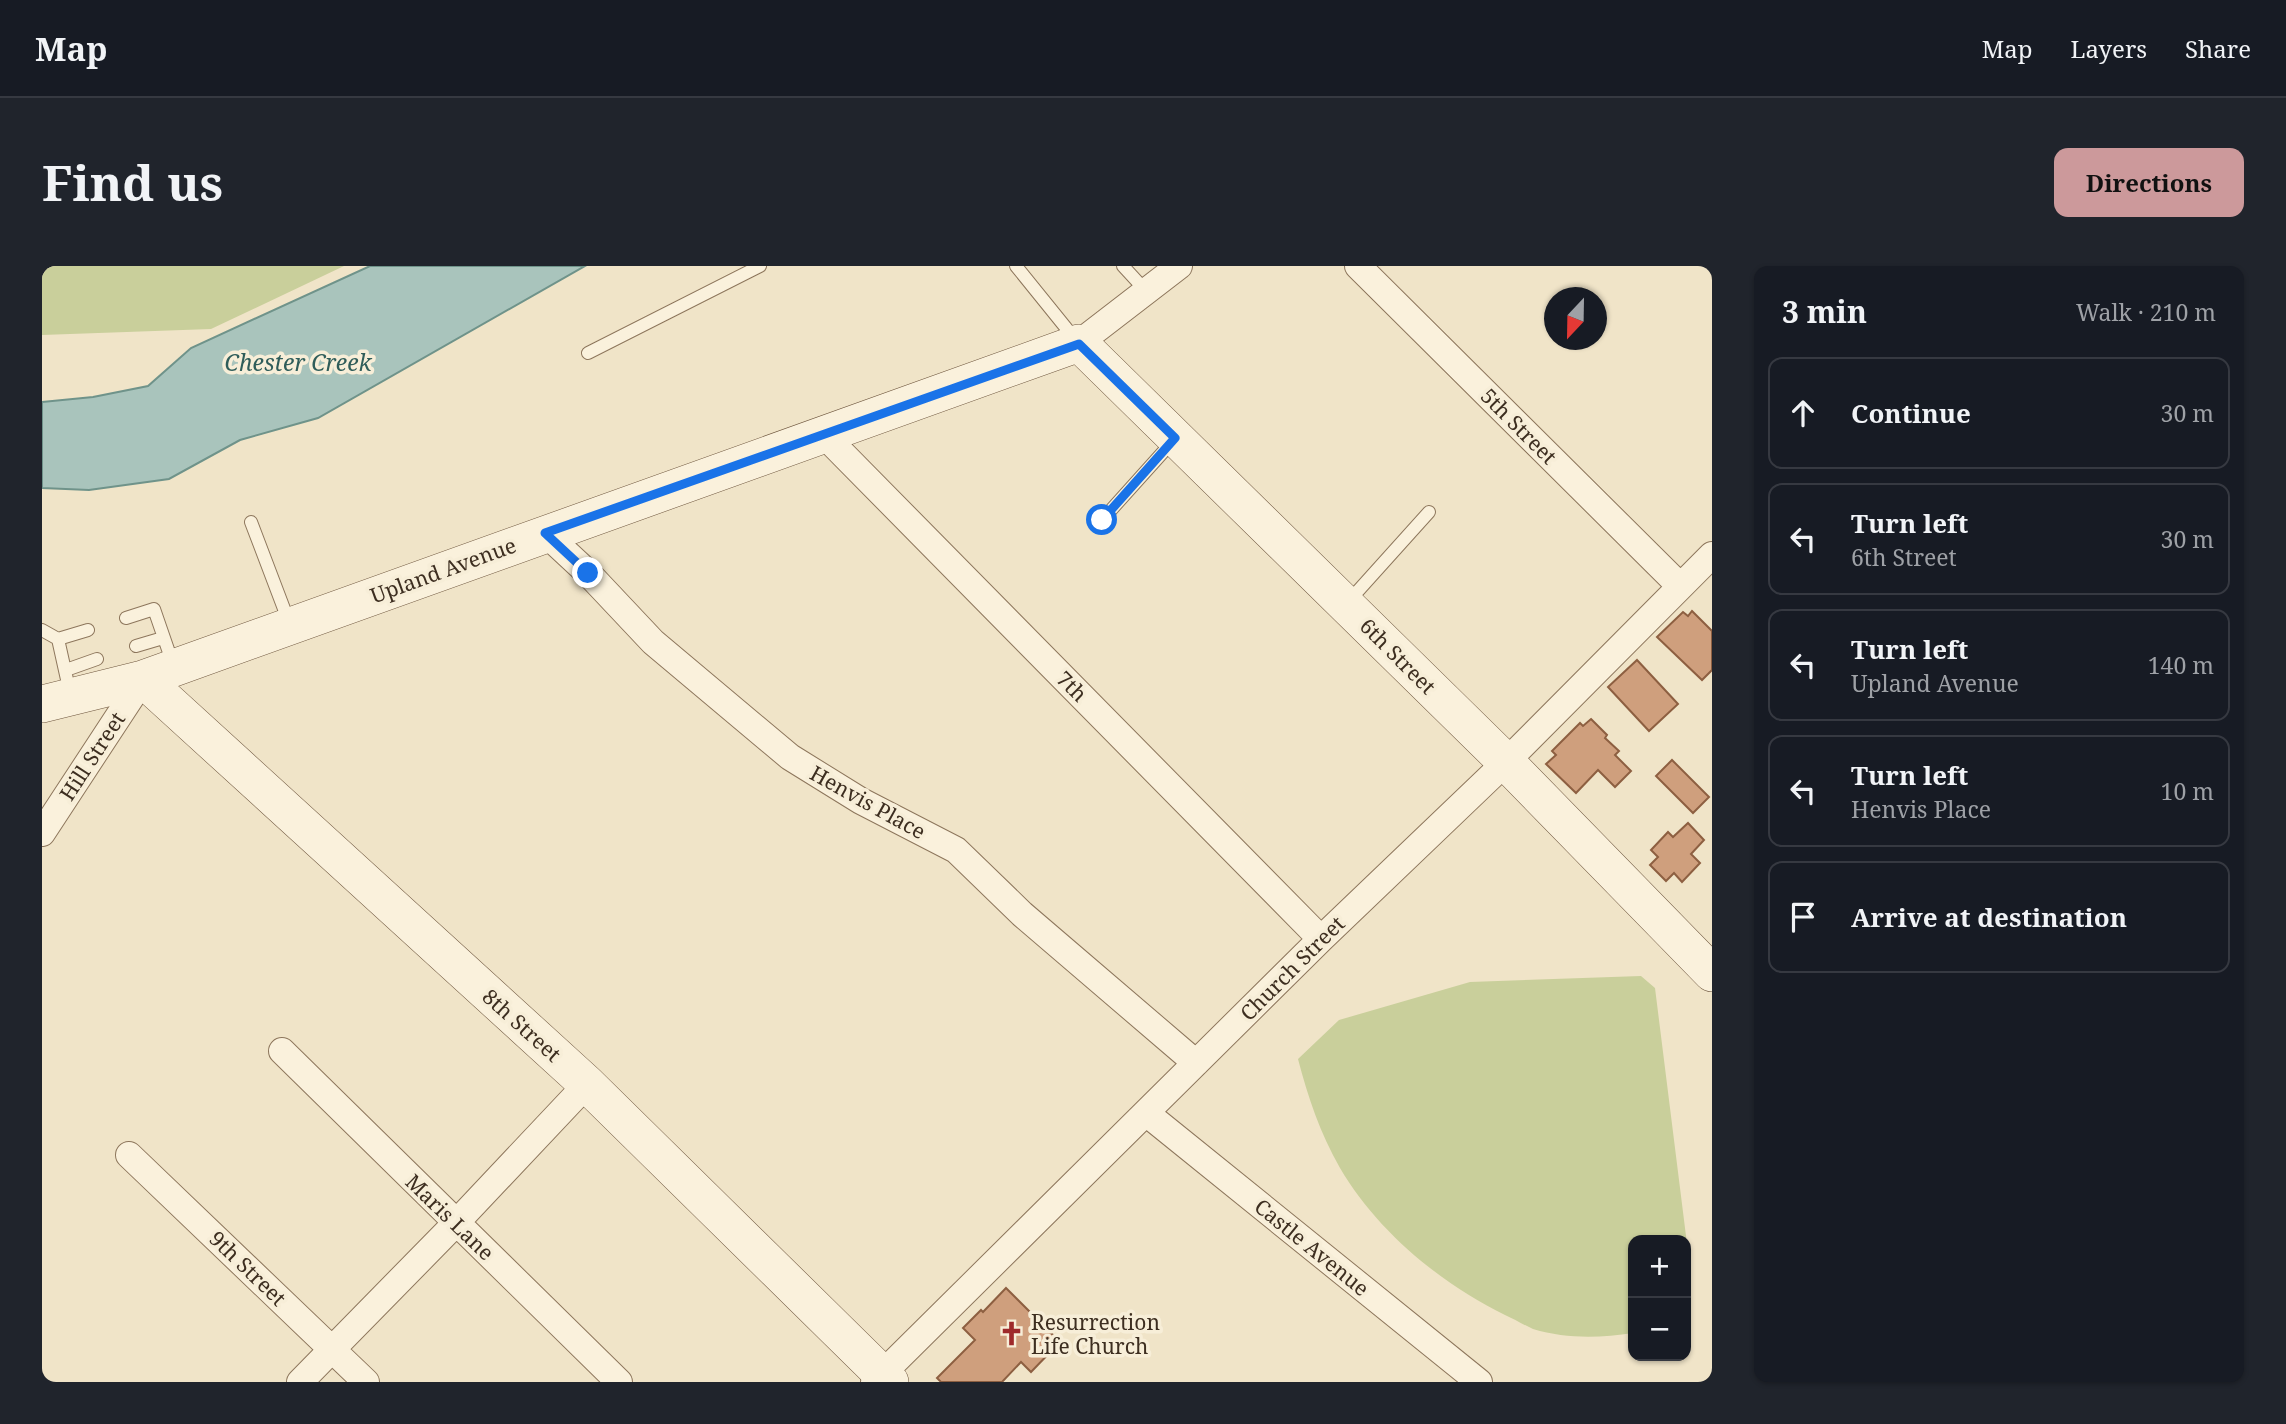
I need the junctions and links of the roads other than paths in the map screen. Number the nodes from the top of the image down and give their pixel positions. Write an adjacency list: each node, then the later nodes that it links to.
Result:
1 (760, 266): 8 (lane)
2 (1016, 266): 7 (lane)
3 (1123, 266): 6 (lane)
4 (1180, 266): 6 (street, Upland Avenue)
5 (1358, 266): 16 (street, 5th Street)
6 (1146, 291): 7 (street, Upland Avenue)
7 (1079, 344): 9 (street, Upland Avenue); 10 (street, 6th Street)
8 (587, 353)
9 (823, 434): 14 (street, Upland Avenue); 28 (street, 7th)
10 (1175, 438): 12 (lane); 17 (street, 6th Street)
11 (1429, 512): 17 (lane)
12 (1102, 520)
13 (251, 522): 19 (lane)
14 (545, 533): 19 (street, Upland Avenue); 31 (street, Henvis Place)
15 (1712, 555): 16 (street, Church Street)
16 (1680, 586): 26 (street, Church Street)
17 (1346, 605): 26 (street, 6th Street)
18 (126, 618): 23 (lane)
19 (291, 625): 23 (street, Upland Avenue)
20 (42, 630): 22 (lane)
21 (88, 630): 22 (lane)
22 (58, 639): 25 (lane)
23 (154, 658): 25 (street, Upland Avenue); 27 (street, Hill Street); 32 (street, 8th Street)
24 (97, 659): 25 (lane)
25 (59, 690)
26 (1506, 762): 28 (street, Church Street); 29 (street, 6th Street)
27 (42, 833)
28 (1321, 939): 31 (street, Church Street)
29 (1712, 973)
30 (282, 1051): 35 (street, Maris Lane)
31 (1196, 1063): 33 (street, Church Street)
32 (587, 1084): 35 (street); 37 (street, 8th Street)
33 (1146, 1113): 37 (street, Church Street); 38 (street, Castle Avenue)
34 (129, 1155): 36 (street, 9th Street)
35 (456, 1224): 36 (street); 41 (street, Maris Lane)
36 (333, 1349): 39 (street); 40 (street, 9th Street)
37 (882, 1379)
38 (1473, 1380)
39 (300, 1382)
40 (366, 1382)
41 (619, 1382)

